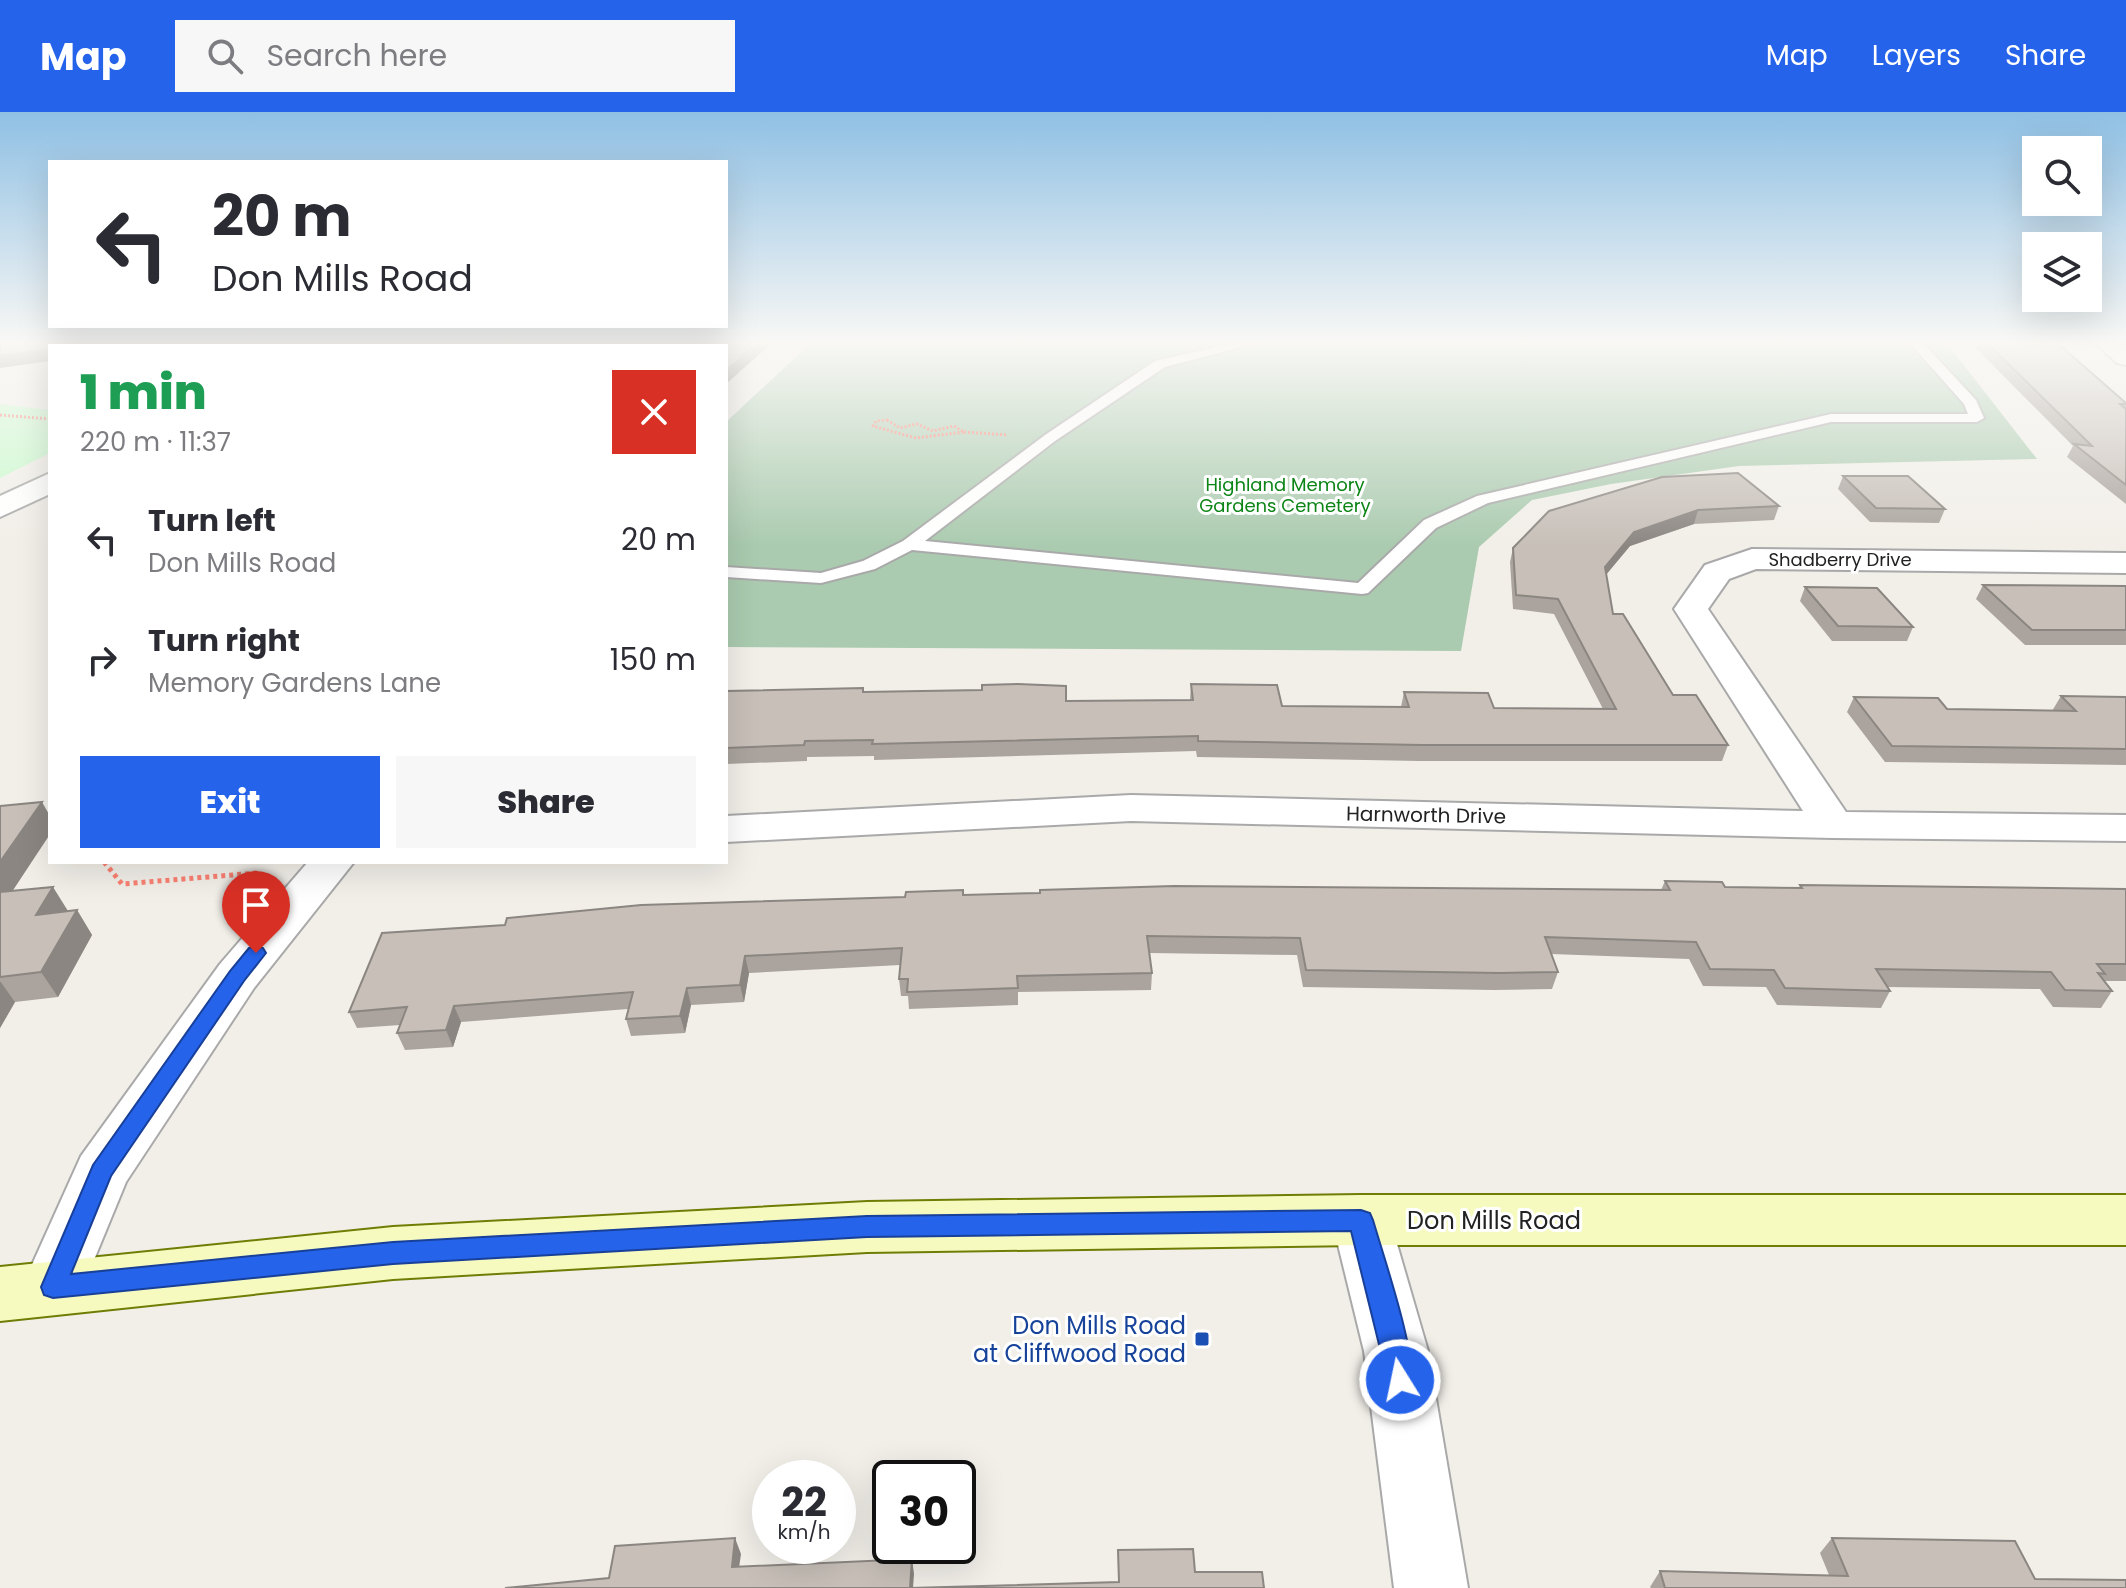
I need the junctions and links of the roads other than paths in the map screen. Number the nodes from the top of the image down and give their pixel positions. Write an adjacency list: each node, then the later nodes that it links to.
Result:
1 (1089, 410): 5 (lane)
2 (1974, 410): 5 (lane)
3 (48, 483): 4 (street)
4 (0, 508)
5 (909, 545): 7 (lane)
6 (2126, 563): 8 (street, Shadberry Drive)
7 (728, 572)
8 (1833, 825): 9 (street, Harnworth Drive); 10 (street, Harnworth Drive)
9 (2126, 828)
10 (728, 829)
11 (330, 864): 14 (street)
12 (1361, 1220): 13 (main road, Don Mills Road); 14 (main road, Don Mills Road); 15 (street)
13 (2126, 1220)
14 (27, 1291)
15 (1431, 1588)

